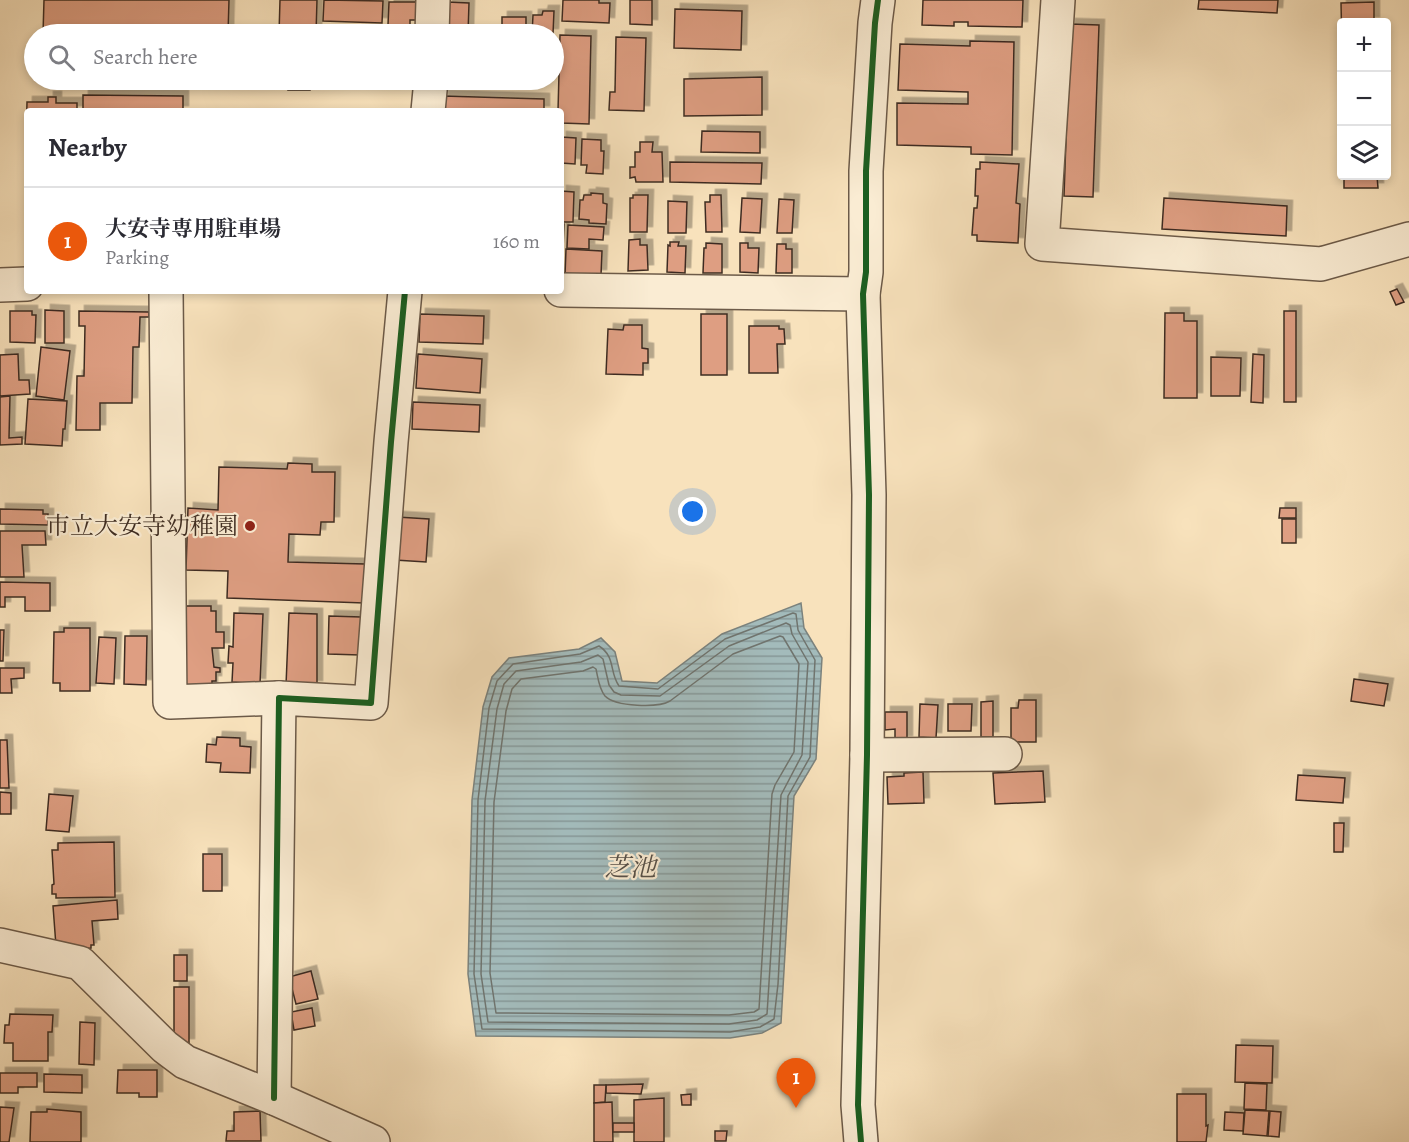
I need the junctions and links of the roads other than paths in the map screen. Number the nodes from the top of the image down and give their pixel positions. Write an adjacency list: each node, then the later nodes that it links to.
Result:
1 (433, 0): 4 (street)
2 (878, 0): 13 (street)
3 (1058, 0): 7 (street)
4 (432, 24)
5 (430, 90): 6 (street)
6 (428, 108)
7 (1409, 239)
8 (24, 284): 9 (street)
9 (0, 285)
10 (564, 290): 13 (street)
11 (166, 294): 14 (street)
12 (405, 294): 14 (street)
13 (863, 294): 15 (street)
14 (279, 698): 18 (street)
15 (867, 754): 16 (street); 20 (street)
16 (1005, 754)
17 (0, 945): 18 (street)
18 (274, 1098): 19 (street)
19 (374, 1142)
20 (861, 1142)

